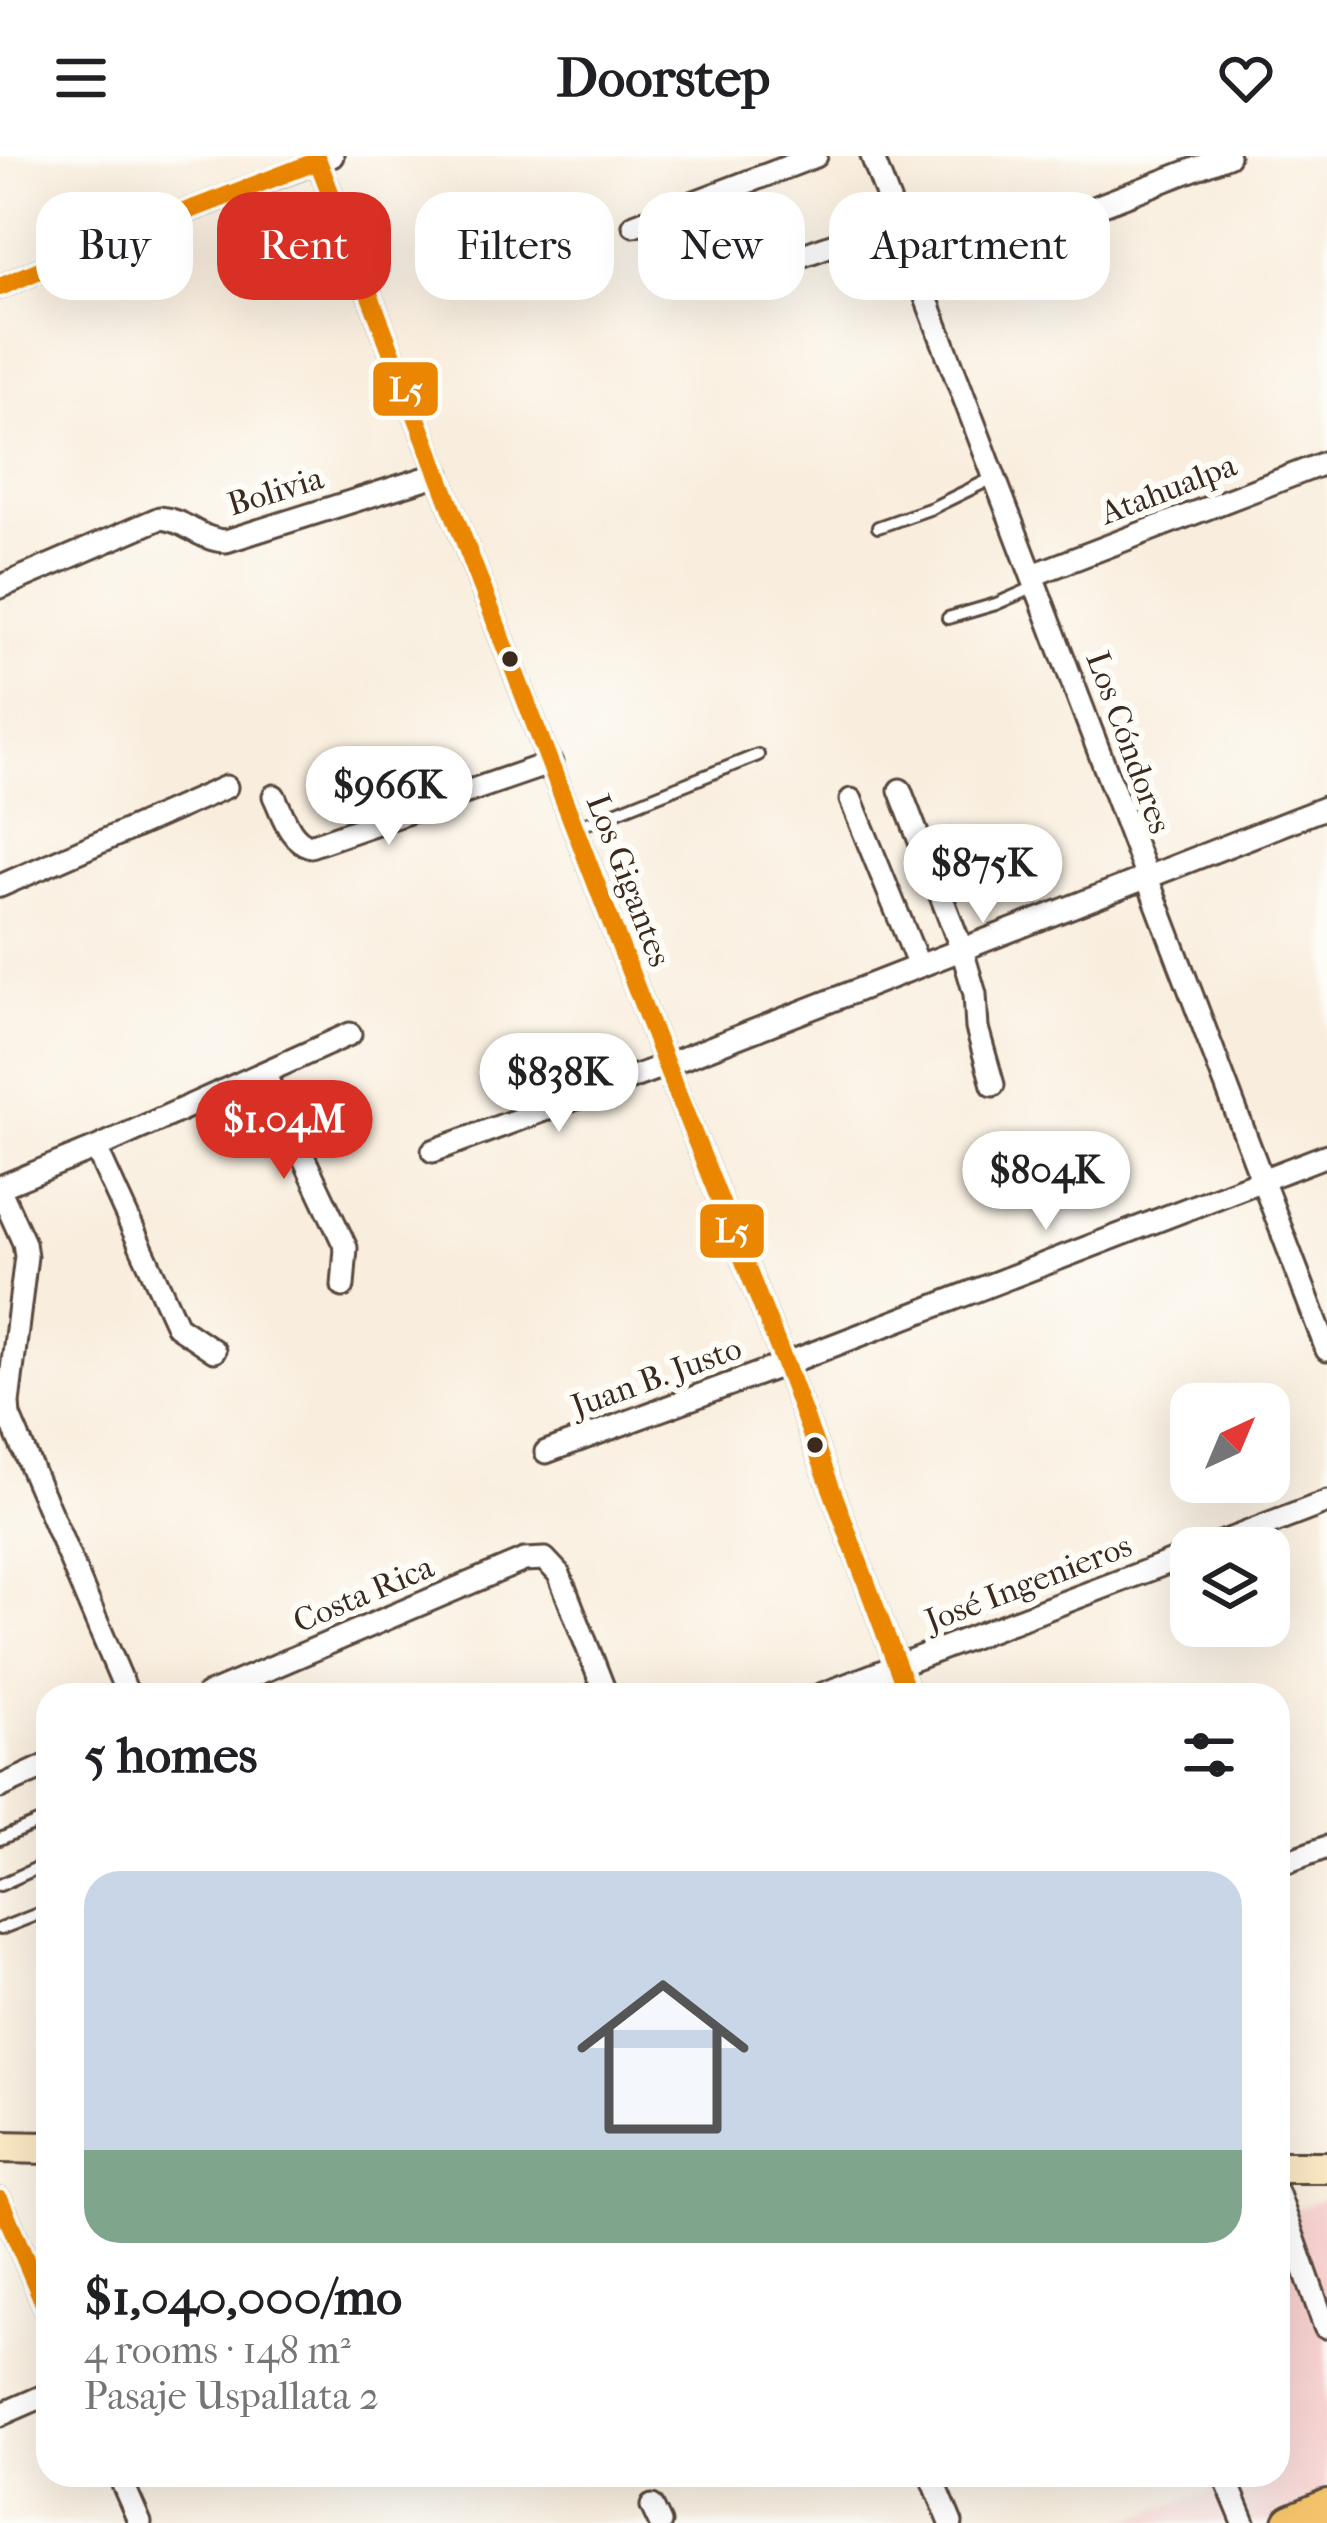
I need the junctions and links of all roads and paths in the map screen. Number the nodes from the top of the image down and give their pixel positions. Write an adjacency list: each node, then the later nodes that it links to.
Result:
1 (816, 156): 7 (street)
2 (872, 156): 5 (street, Los Cóndores)
3 (1228, 156): 6 (street)
4 (322, 158): 8 (street); 11 (street, Los Gigantes)
5 (885, 192)
6 (1110, 202)
7 (634, 225)
8 (0, 287)
9 (926, 300): 12 (street, Los Cóndores)
10 (1327, 463): 14 (street, Atahualpa)
11 (440, 474): 15 (street, Bolivia); 18 (street, Los Gigantes)
12 (995, 477): 13 (lane); 14 (street, Los Cóndores)
13 (878, 527)
14 (1035, 580): 16 (lane); 25 (street, Los Cóndores)
15 (0, 587)
16 (948, 618)
17 (758, 755): 24 (lane)
18 (550, 763): 21 (street); 24 (street, Los Gigantes)
19 (226, 787): 26 (street)
20 (899, 790): 27 (street)
21 (274, 796)
22 (851, 800): 28 (street)
23 (1327, 807): 25 (street)
24 (575, 828): 30 (street, Los Gigantes)
25 (1146, 879): 27 (street); 36 (street, Los Cóndores)
26 (0, 886)
27 (962, 950): 28 (street); 32 (street)
28 (919, 966): 30 (street)
29 (350, 1034): 31 (street)
30 (666, 1065): 34 (street); 41 (street, Los Gigantes)
31 (264, 1073): 33 (street); 38 (street)
32 (993, 1085)
33 (96, 1148): 37 (street); 40 (street)
34 (433, 1151)
35 (1327, 1155): 36 (street, Juan B. Justo)
36 (1262, 1180): 39 (street, Los Cóndores); 41 (street, Juan B. Justo)
37 (0, 1188): 47 (street)
38 (343, 1286)
39 (1327, 1350)
40 (214, 1351)
41 (784, 1364): 42 (street, Juan B. Justo); 46 (street, Los Gigantes)
42 (546, 1452)
43 (1327, 1502): 44 (street)
44 (1262, 1527)
45 (1170, 1562): 46 (street, José Ingenieros)
46 (898, 1667): 50 (street, José Ingenieros); 51 (street, Los Gigantes)
47 (123, 1683)
48 (243, 1683): 49 (street, Costa Rica)
49 (601, 1683)
50 (853, 1683)
51 (904, 1683)
52 (36, 1770): 53 (street)
53 (0, 1786)
54 (36, 1824): 55 (lane)
55 (0, 1839)
56 (1327, 1846): 57 (street)
57 (1290, 1860)
58 (36, 1868): 59 (lane)
59 (0, 1885)
60 (36, 1915): 61 (lane)
61 (0, 1929)
62 (0, 2147): 63 (main road)
63 (36, 2148)
64 (1327, 2167): 65 (main road)
65 (1290, 2168)
66 (0, 2200): 68 (street)
67 (1290, 2228): 69 (street)
68 (36, 2284)
69 (1325, 2326)
70 (36, 2400): 71 (street)
71 (0, 2415)
72 (124, 2487): 76 (street)
73 (936, 2487): 77 (street)
74 (1229, 2487): 78 (street)
75 (1327, 2508): 79 (main road)
76 (140, 2523)
77 (951, 2523)
78 (1244, 2523)
79 (1292, 2523)

